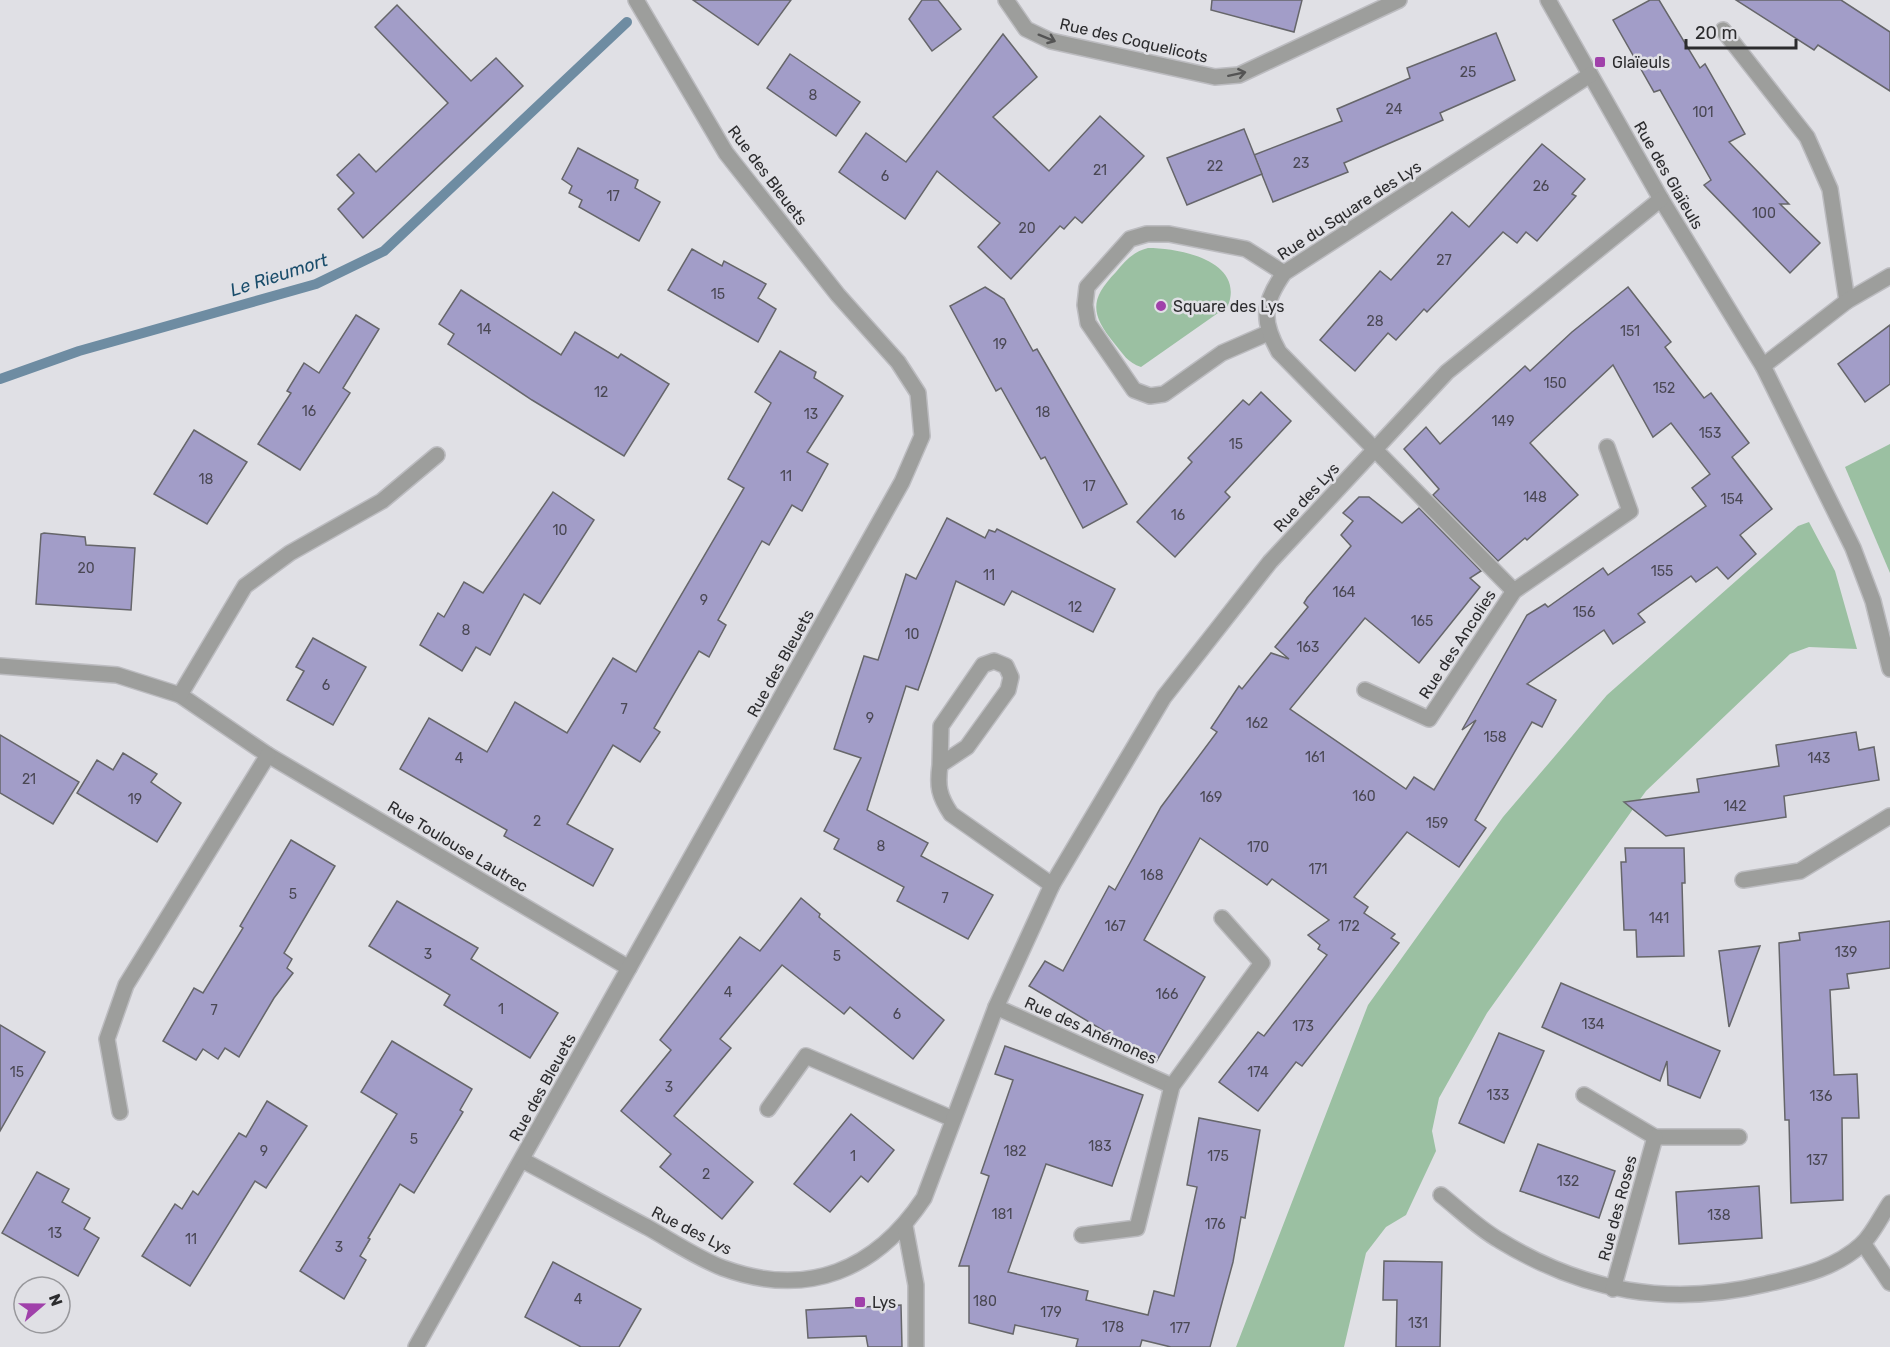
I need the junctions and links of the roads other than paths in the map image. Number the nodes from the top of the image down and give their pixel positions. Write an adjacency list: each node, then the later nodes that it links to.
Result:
1 (636, 0): 27 (street, Rue des Bleuets)
2 (1006, 0): 3 (street, Rue des Coquelicots, one-way to 3)
3 (1399, 0)
4 (1548, 0): 6 (street, Rue des Glaïeuls)
5 (1723, 30): 10 (street)
6 (1590, 75): 7 (street, Rue des Glaïeuls); 8 (street, Rue du Square des Lys)
7 (1661, 199): 12 (street, Rue des Glaïeuls); 14 (street, Rue des Lys)
8 (1284, 273): 11 (street, Rue du Square des Lys); 11 (street)
9 (1890, 276): 10 (street)
10 (1847, 301): 12 (street)
11 (1268, 333): 14 (street)
12 (1763, 366): 18 (street, Rue des Glaïeuls)
13 (1606, 447): 16 (street, Rue des Ancolies)
14 (1375, 448): 16 (street, Rue des Ancolies); 25 (street, Rue des Lys)
15 (437, 455): 20 (street)
16 (1514, 591): 19 (street, Rue des Ancolies)
17 (0, 666): 20 (street, Rue Toulouse Lautrec)
18 (1890, 669)
19 (1365, 690)
20 (180, 695): 21 (street, Rue Toulouse Lautrec)
21 (268, 755): 27 (street, Rue Toulouse Lautrec); 32 (street)
22 (940, 765): 22 (street); 25 (street)
23 (1890, 816): 24 (street)
24 (1743, 880)
25 (1052, 885): 28 (street, Rue des Lys)
26 (1222, 918): 29 (street)
27 (629, 968): 36 (street, Rue des Bleuets)
28 (996, 1006): 29 (street, Rue des Anémones); 33 (street, Rue des Lys)
29 (1172, 1086): 40 (street)
30 (1584, 1095): 34 (street)
31 (768, 1109): 33 (street)
32 (120, 1112)
33 (952, 1119): 39 (street, Rue des Lys)
34 (1655, 1137): 35 (street); 43 (street, Rue des Roses)
35 (1739, 1137)
36 (522, 1160): 39 (street, Rue des Lys); 44 (street, Rue des Bleuets)
37 (1441, 1195): 43 (street, Rue des Roses)
38 (1890, 1203): 41 (street, Rue des Roses)
39 (905, 1226): 45 (street)
40 (1083, 1235)
41 (1863, 1243): 42 (street); 43 (street, Rue des Roses)
42 (1890, 1283)
43 (1613, 1289)
44 (416, 1347)
45 (916, 1347)

